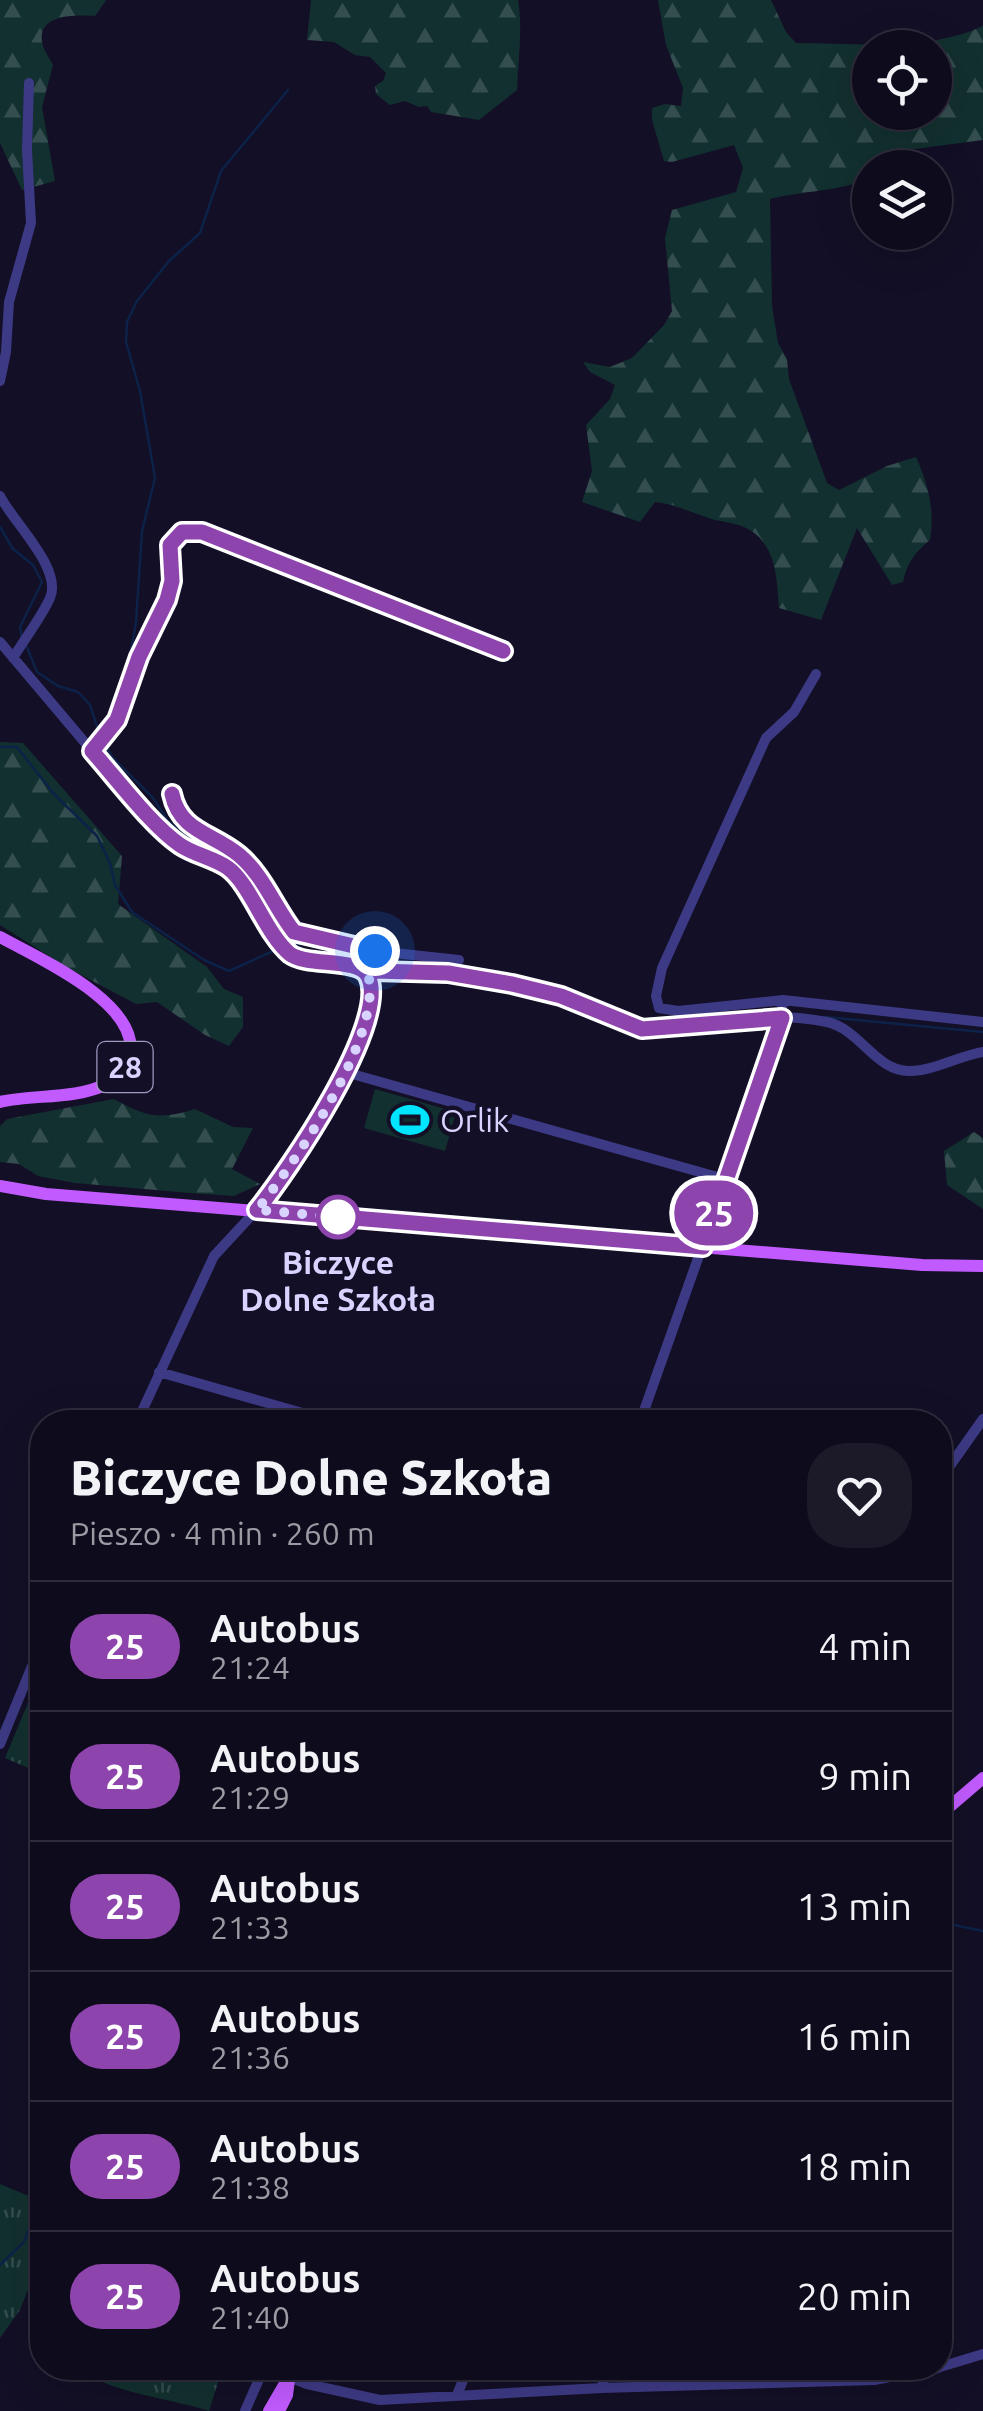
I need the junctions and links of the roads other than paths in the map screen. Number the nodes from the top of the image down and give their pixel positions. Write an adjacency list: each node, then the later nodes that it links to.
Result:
1 (29, 83): 2 (street)
2 (0, 381)
3 (0, 496): 6 (street)
4 (0, 642): 6 (street)
5 (503, 651): 8 (street)
6 (13, 658): 8 (street)
7 (816, 674): 15 (street)
8 (96, 746): 11 (street)
9 (172, 794): 10 (street)
10 (239, 854): 11 (street); 14 (street)
11 (230, 869): 14 (street)
12 (0, 937): 20 (main road, 28)
13 (459, 960): 14 (street)
14 (373, 964): 16 (street); 19 (street)
15 (783, 1000): 16 (street); 17 (street)
16 (782, 1018): 18 (street); 21 (street)
17 (983, 1022)
18 (983, 1052)
19 (344, 1072): 21 (street); 23 (street)
20 (0, 1102)
21 (728, 1180): 24 (street)
22 (0, 1186): 23 (main road)
23 (257, 1210): 24 (main road); 26 (street)
24 (703, 1247): 25 (main road); 29 (street)
25 (982, 1266)
26 (159, 1372): 27 (street); 28 (street)
27 (142, 1410)
28 (292, 1410)
29 (644, 1410)
30 (983, 1419): 31 (street)
31 (952, 1463)
32 (30, 1671): 33 (street)
33 (0, 1744)
34 (983, 1778): 35 (main road)
35 (952, 1805)
36 (983, 2354): 37 (street)
37 (952, 2363)
38 (258, 2380): 47 (street)
39 (286, 2380): 48 (main road)
40 (289, 2380): 49 (main road)
41 (302, 2380): 46 (street)
42 (463, 2380): 46 (street)
43 (604, 2380): 45 (street)
44 (874, 2380): 45 (street)
45 (602, 2388): 46 (street)
46 (456, 2395)
47 (244, 2411)
48 (268, 2411)
49 (279, 2411)

